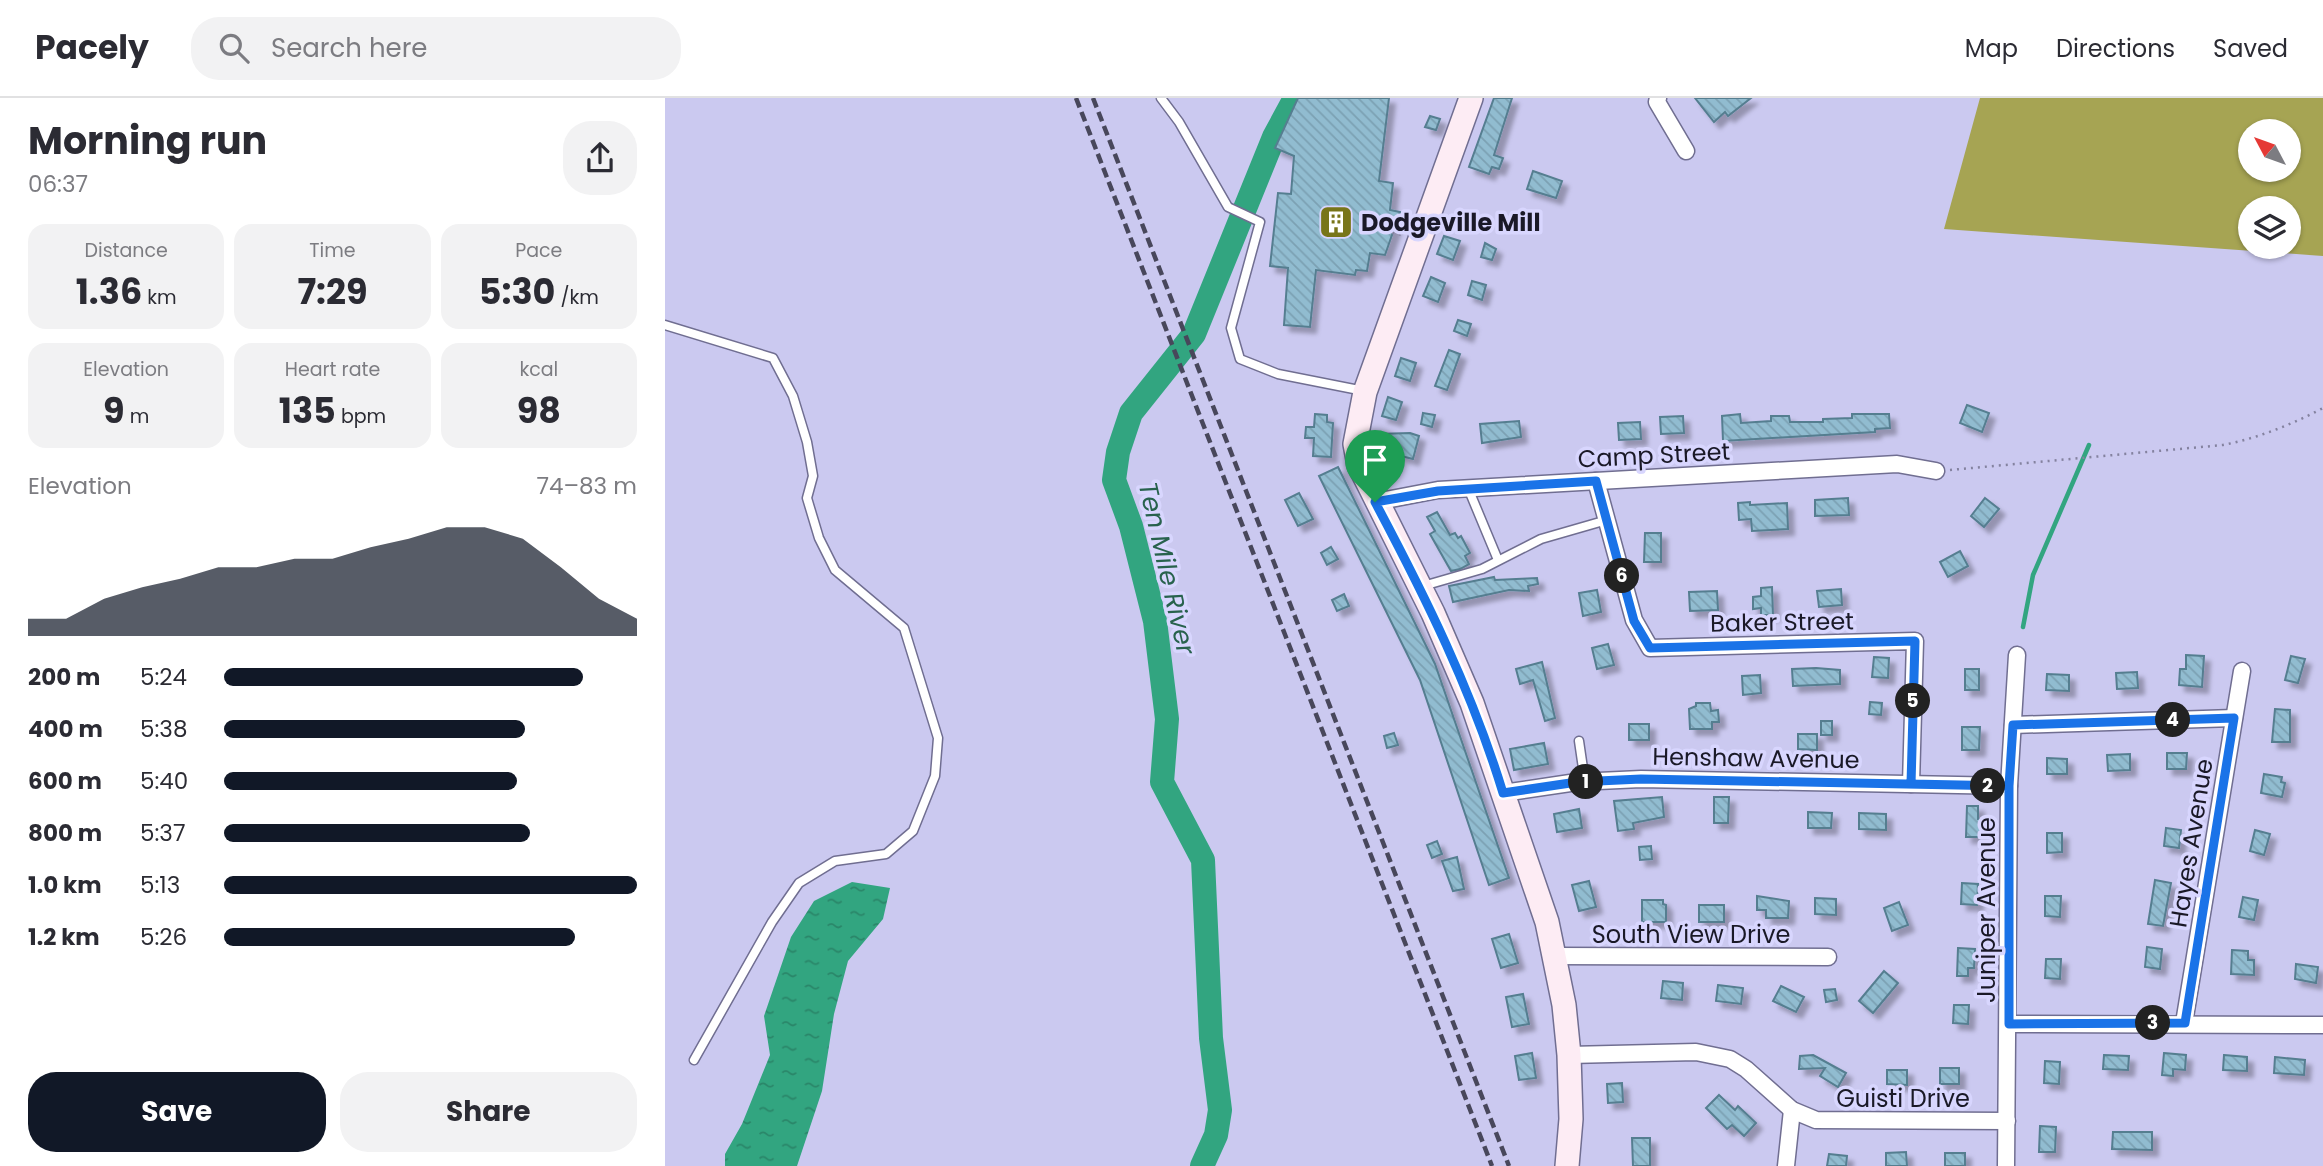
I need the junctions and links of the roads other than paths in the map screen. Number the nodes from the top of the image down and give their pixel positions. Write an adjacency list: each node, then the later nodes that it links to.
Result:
1 (1161, 98): 6 (lane)
2 (1471, 98): 6 (main road)
3 (1658, 98): 4 (street)
4 (1686, 151)
5 (665, 325): 29 (lane)
6 (1365, 391): 10 (main road)
7 (1936, 471): 8 (street, Camp Street)
8 (1596, 481): 9 (street, Camp Street); 11 (street)
9 (1468, 488): 10 (street, Camp Street); 12 (lane)
10 (1375, 502): 13 (main road)
11 (1607, 520): 12 (lane); 20 (street, Baker Street)
12 (1498, 560): 13 (lane)
13 (1420, 586): 22 (main road)
14 (2017, 655): 17 (street, Juniper Avenue)
15 (2242, 671): 16 (street, Hayes Avenue)
16 (2234, 718): 17 (street); 25 (street, Hayes Avenue)
17 (2013, 725): 21 (street, Juniper Avenue)
18 (1579, 741): 19 (lane)
19 (1585, 782): 20 (street, Henshaw Avenue); 22 (street, Henshaw Avenue)
20 (1911, 784): 21 (street, Henshaw Avenue)
21 (2009, 786): 26 (street, Juniper Avenue)
22 (1503, 793): 23 (main road)
23 (1554, 956): 24 (street, South View Drive); 28 (main road)
24 (1828, 957)
25 (2185, 1023): 26 (street); 27 (street)
26 (2009, 1024): 31 (street, Juniper Avenue)
27 (2323, 1025)
28 (1569, 1055): 30 (street, Guisti Drive); 32 (main road)
29 (694, 1060)
30 (1792, 1110): 31 (street, Guisti Drive); 33 (street)
31 (2007, 1121): 34 (street, Juniper Avenue)
32 (1567, 1166)
33 (1786, 1166)
34 (2006, 1166)

